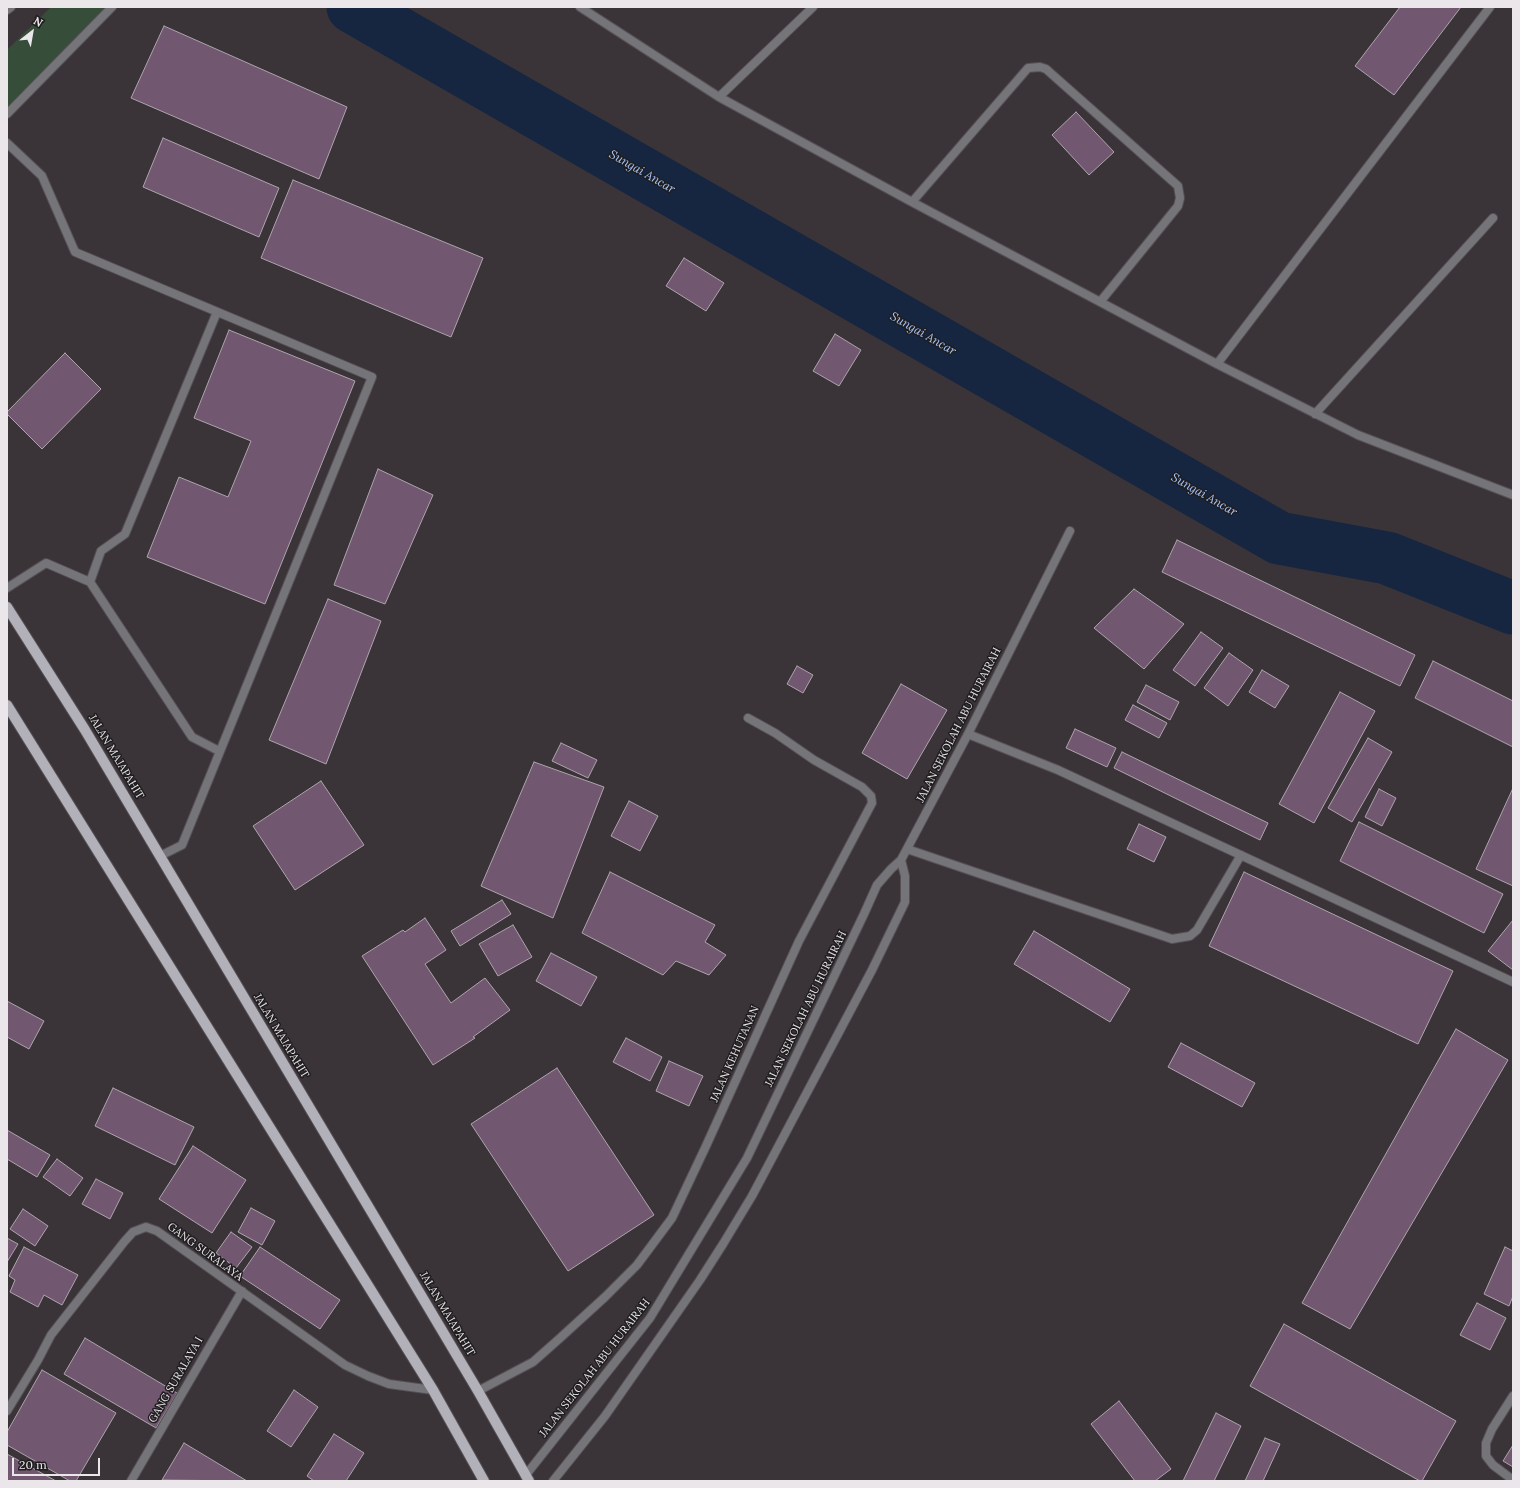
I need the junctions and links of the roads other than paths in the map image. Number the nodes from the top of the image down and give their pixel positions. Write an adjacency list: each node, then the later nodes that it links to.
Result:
1 (10, 7): 6 (street)
2 (112, 7): 8 (street)
3 (580, 7): 7 (street)
4 (814, 7): 7 (street)
5 (1490, 7): 14 (street)
6 (7, 10)
7 (719, 97): 10 (street)
8 (7, 114)
9 (7, 143): 13 (street)
10 (912, 202): 12 (street); 12 (street)
11 (1493, 218): 15 (street)
12 (1100, 302): 14 (street)
13 (217, 312): 18 (street); 24 (street)
14 (1217, 364): 15 (street)
15 (1315, 414): 16 (street)
16 (1513, 495)
17 (1070, 531): 23 (street, JALAN SEKOLAH ABU HURAIRAH)
18 (90, 582): 19 (street); 24 (street)
19 (7, 588)
20 (7, 606): 27 (main road, JALAN MAJAPAHIT)
21 (7, 705): 31 (main road)
22 (748, 718): 32 (street, JALAN KEHUTANAN)
23 (968, 734): 25 (street, JALAN SEKOLAH ABU HURAIRAH); 26 (street)
24 (219, 751): 27 (street)
25 (907, 849): 26 (street); 28 (street, JALAN SEKOLAH ABU HURAIRAH)
26 (1241, 855): 29 (street)
27 (160, 856): 32 (main road, JALAN MAJAPAHIT)
28 (901, 860): 35 (street, JALAN SEKOLAH ABU HURAIRAH); 39 (street)
29 (1513, 982)
30 (242, 1291): 31 (street, GANG SURALAYA); 34 (street, GANG SURALAYA); 37 (street, GANG SURALAYA I)
31 (433, 1390): 38 (main road)
32 (478, 1391): 35 (main road, JALAN MAJAPAHIT)
33 (1513, 1396): 36 (street)
34 (7, 1411)
35 (527, 1478)
36 (1513, 1480)
37 (131, 1481)
38 (484, 1481)
39 (552, 1481)

